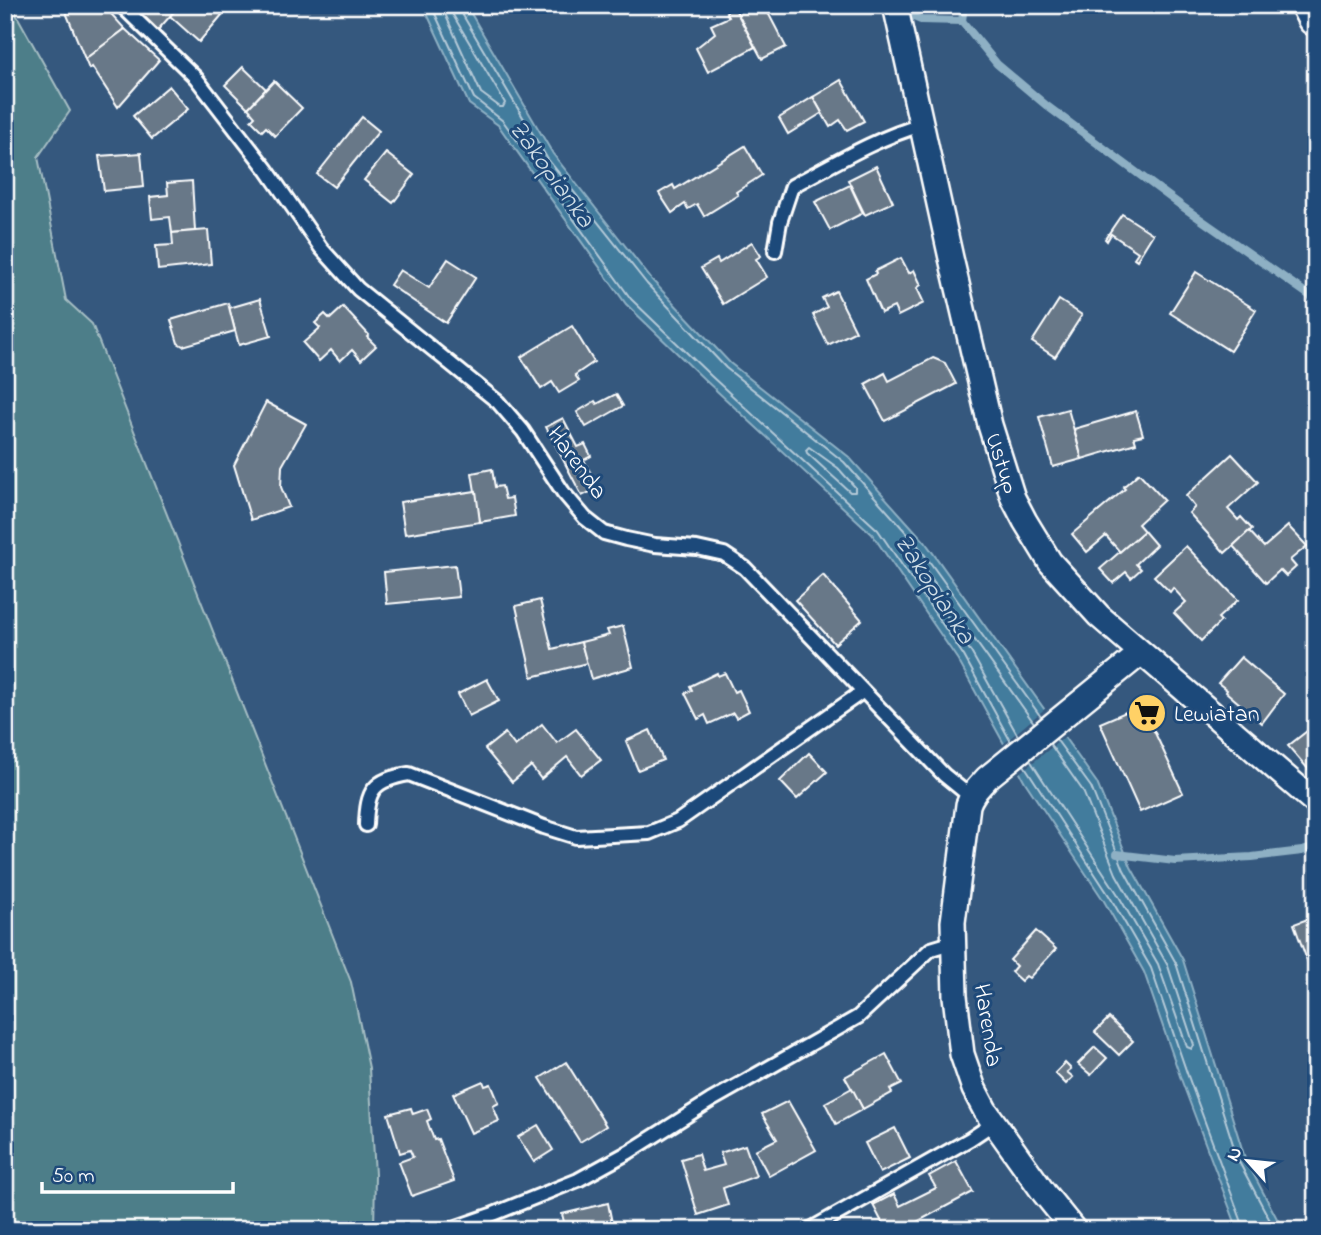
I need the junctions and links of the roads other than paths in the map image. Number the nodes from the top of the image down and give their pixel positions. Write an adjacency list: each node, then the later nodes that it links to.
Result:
1 (121, 5): 8 (lane, Harenda)
2 (895, 5): 5 (street, Ustup)
3 (1310, 5): 4 (main road)
4 (1316, 17)
5 (922, 125): 6 (lane); 7 (street, Ustup)
6 (775, 251)
7 (1142, 653): 9 (street); 10 (street, Ustup)
8 (862, 692): 9 (lane, Harenda); 11 (lane)
9 (971, 797): 12 (street, Harenda)
10 (1316, 803)
11 (366, 825)
12 (954, 942): 13 (street, Harenda); 14 (lane)
13 (994, 1123): 15 (lane); 16 (street, Harenda)
14 (448, 1230)
15 (809, 1230)
16 (1074, 1230)

